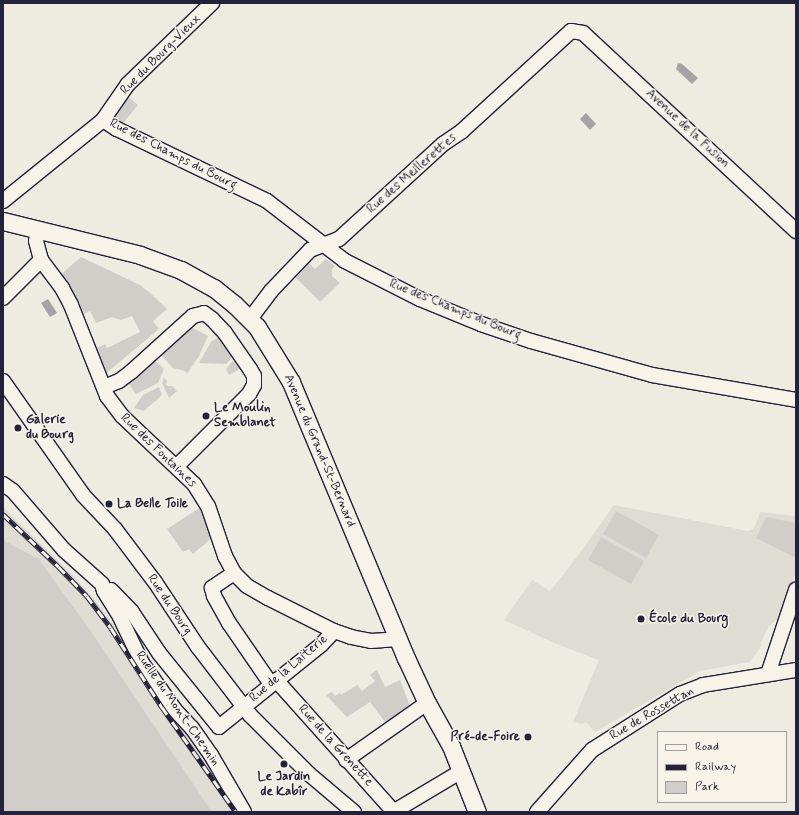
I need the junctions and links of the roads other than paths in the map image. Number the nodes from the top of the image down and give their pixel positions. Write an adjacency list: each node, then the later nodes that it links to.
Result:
1 (212, 3): 3 (street, Rue du Bourg-Vieux)
2 (577, 31): 7 (street, Avenue de la Fusion); 8 (street, Rue des Meillerettes)
3 (103, 120): 4 (street, Rue du Bourg-Vieux); 8 (street, Rue des Champs du Bourg)
4 (3, 201)
5 (3, 221): 6 (street, Avenue du Grand-St-Bernard)
6 (38, 230): 9 (street, Rue des Fontaines); 11 (street, Avenue du Grand-St-Bernard)
7 (796, 231)
8 (322, 245): 11 (street, Rue des Meillerettes); 14 (street, Rue des Champs du Bourg)
9 (42, 260): 10 (street); 13 (street, Rue des Fontaines)
10 (3, 298)
11 (250, 319): 21 (street, Avenue du Grand-St-Bernard)
12 (3, 381): 26 (street, Rue du Bourg)
13 (104, 387): 15 (street, Rue des Fontaines); 15 (street)
14 (796, 400)
15 (177, 466): 17 (street, Rue des Fontaines)
16 (3, 484): 18 (street, Ruelle du Mont-Chemin)
17 (234, 573): 20 (street, Rue des Fontaines); 24 (street, Rue de la Grenette)
18 (102, 584): 26 (street, Ruelle du Mont-Chemin); 30 (street, Ruelle du Mont-Chemin)
19 (796, 590): 23 (street)
20 (334, 631): 21 (street, Rue des Fontaines); 24 (street, Rue de la Laiterie)
21 (398, 639): 25 (street, Avenue du Grand-St-Bernard)
22 (796, 670): 23 (street, Rue de Rossettan)
23 (768, 674): 35 (street, Rue de Rossettan)
24 (273, 682): 26 (street, Rue de la Laiterie); 28 (street, Rue de la Grenette)
25 (427, 703): 27 (street, Avenue du Grand-St-Bernard); 28 (street)
26 (244, 707): 31 (street, Rue du Bourg)
27 (450, 746): 29 (street, Avenue du Grand-St-Bernard); 34 (street, Avenue du Grand-St-Bernard)
28 (346, 760): 32 (street, Rue de la Grenette)
29 (460, 772): 32 (street); 33 (street, Avenue du Grand-St-Bernard)
30 (244, 812)
31 (354, 812)
32 (394, 812)
33 (478, 812)
34 (487, 812)
35 (537, 812)

